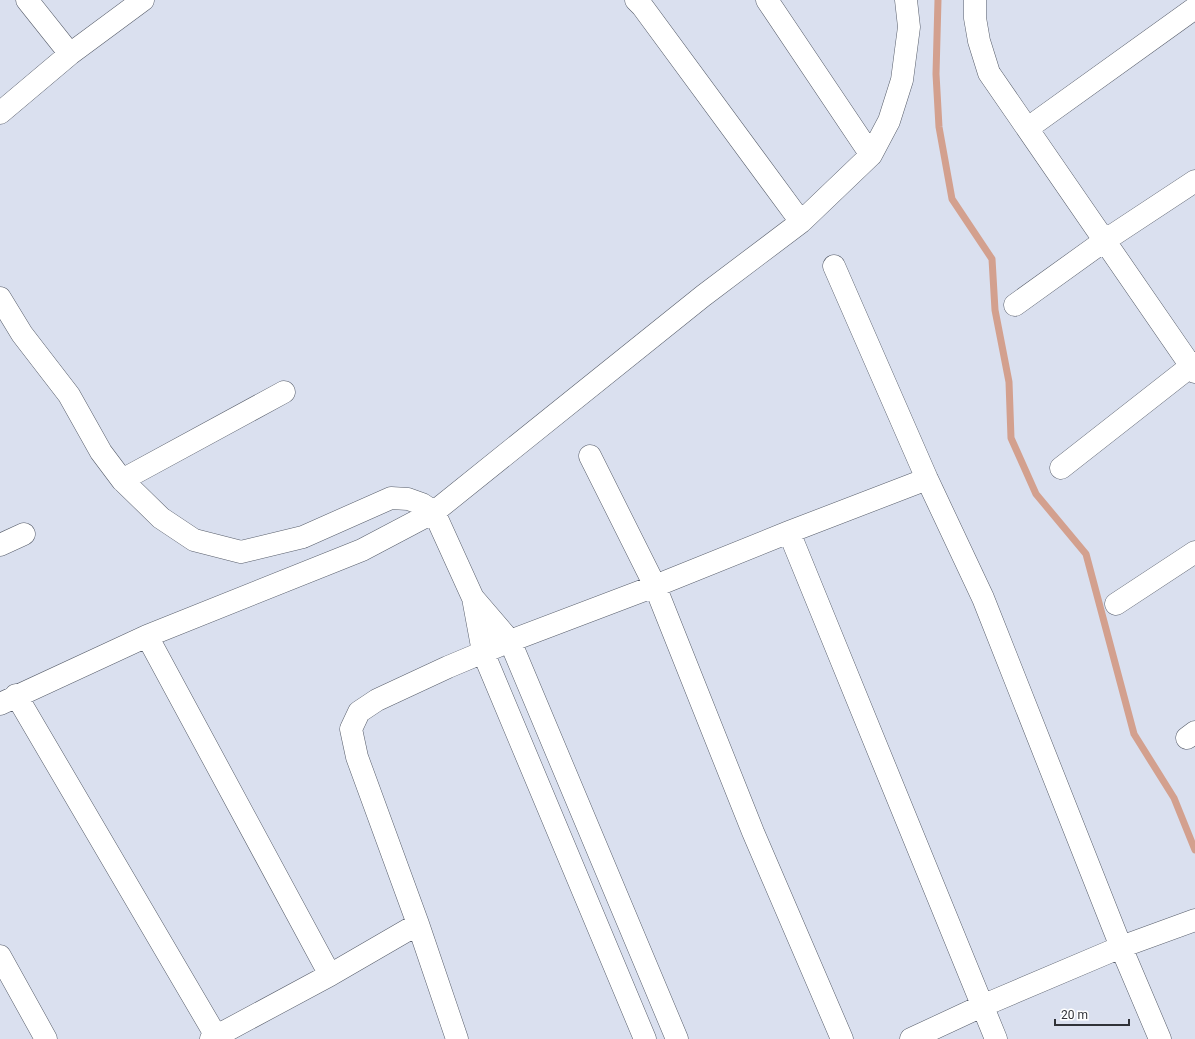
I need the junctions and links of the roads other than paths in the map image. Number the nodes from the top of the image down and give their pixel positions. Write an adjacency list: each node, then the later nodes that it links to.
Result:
1 (27, 0): 8 (street)
2 (143, 0): 8 (street)
3 (636, 0): 13 (street)
4 (767, 0): 11 (street)
5 (906, 0): 11 (street)
6 (975, 0): 10 (street)
7 (1195, 8): 10 (street)
8 (70, 54): 9 (street)
9 (0, 113)
10 (1028, 128): 14 (street)
11 (871, 156): 13 (street)
12 (1195, 181): 14 (street)
13 (801, 222): 24 (street)
14 (1104, 242): 17 (street); 18 (street)
15 (834, 266): 22 (street)
16 (0, 298): 23 (street)
17 (1015, 305)
18 (1194, 367): 21 (street)
19 (284, 392): 23 (street)
20 (590, 456): 29 (street)
21 (1061, 468)
22 (927, 479): 25 (street); 38 (street)
23 (122, 480): 24 (street)
24 (434, 512): 30 (street); 32 (street)
25 (789, 532): 29 (street); 41 (street)
26 (24, 534): 27 (street)
27 (0, 545)
28 (1195, 552): 31 (street)
29 (655, 586): 33 (street); 47 (street)
30 (473, 598): 33 (street); 34 (street)
31 (1116, 604)
32 (147, 636): 35 (street); 40 (street)
33 (510, 641): 34 (street); 46 (street)
34 (483, 652): 37 (street); 45 (street)
35 (8, 699): 42 (street)
36 (1194, 920): 38 (street)
37 (418, 924): 40 (street); 44 (street)
38 (1121, 947): 41 (street); 50 (street)
39 (0, 956): 43 (street)
40 (330, 975): 42 (street)
41 (982, 1006): 48 (street); 49 (street)
42 (214, 1038)
43 (46, 1039)
44 (457, 1039)
45 (645, 1039)
46 (677, 1039)
47 (842, 1039)
48 (911, 1039)
49 (996, 1039)
50 (1160, 1039)

